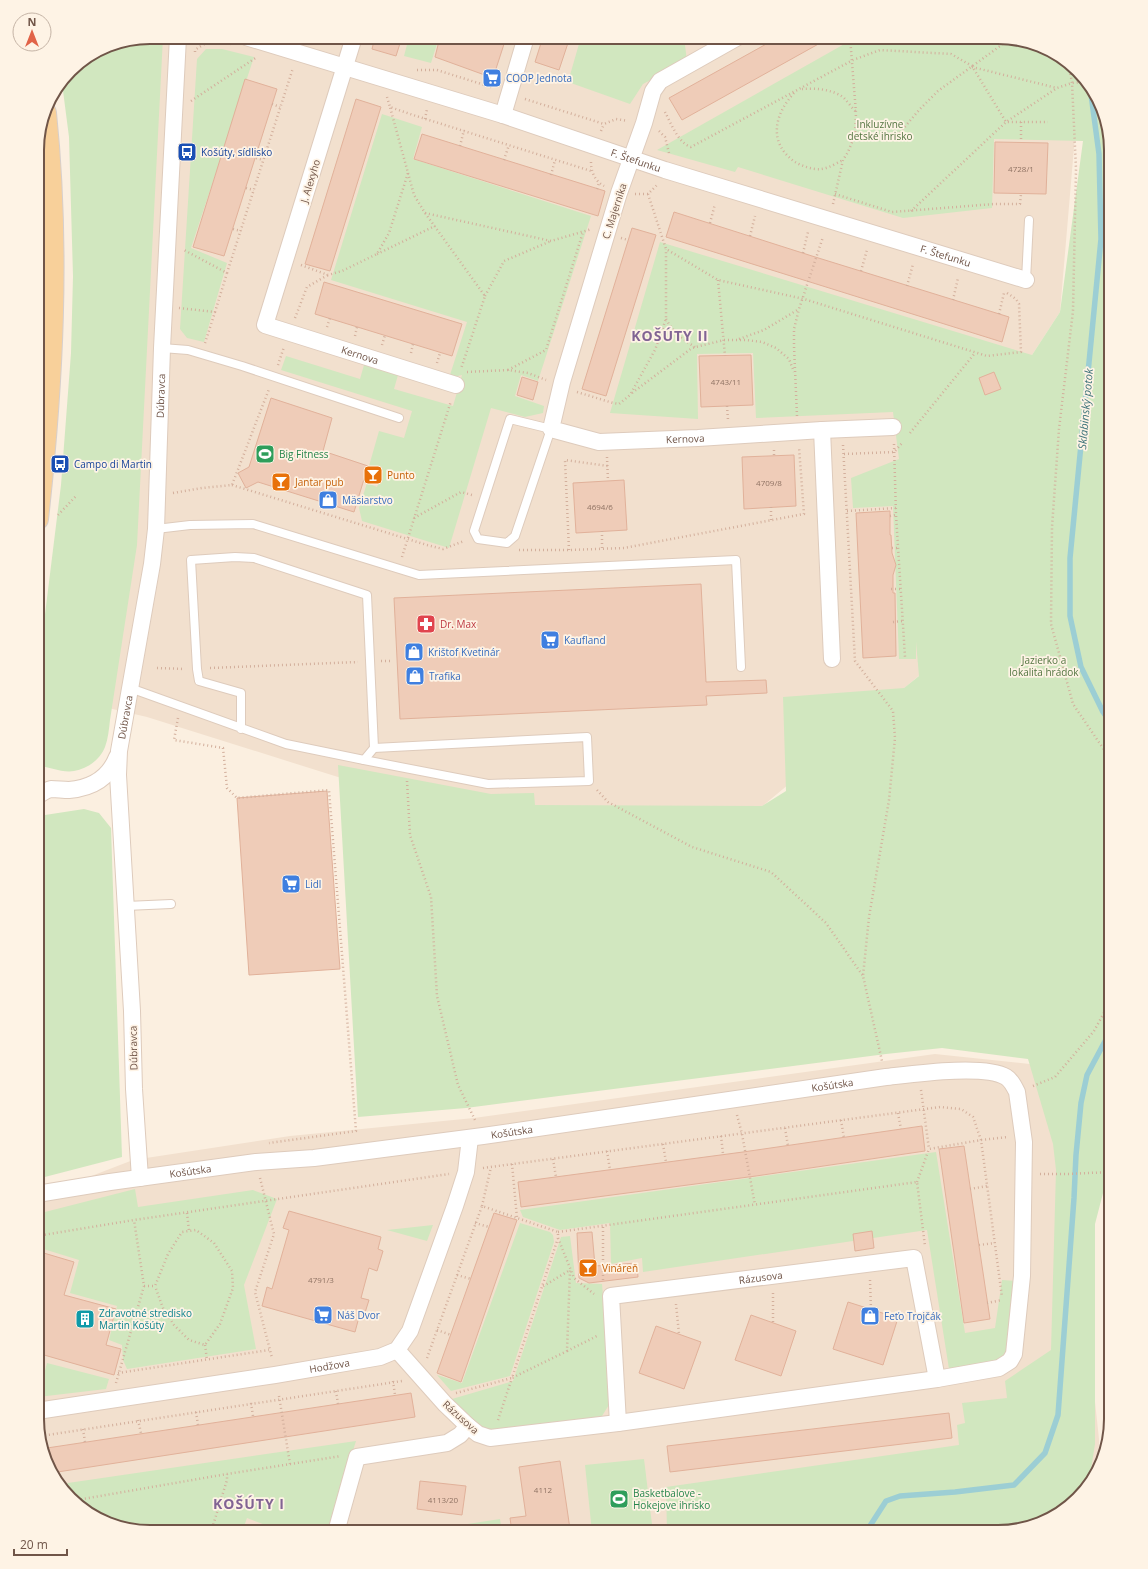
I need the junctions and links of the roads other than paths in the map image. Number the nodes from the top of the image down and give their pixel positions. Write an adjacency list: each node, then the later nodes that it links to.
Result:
1 (178, 44): 16 (street, Dúbravca)
2 (257, 44): 6 (street, F. Štefunku)
3 (352, 44): 7 (street, J. Alexyho)
4 (524, 44): 8 (street)
5 (726, 44): 10 (street, C. Majerníka)
6 (291, 50): 7 (street, F. Štefunku)
7 (345, 67): 8 (street, F. Štefunku); 15 (street, J. Alexyho)
8 (503, 115): 10 (street, F. Štefunku)
9 (46, 129): 14 (main road)
10 (632, 158): 12 (street, F. Štefunku); 20 (street, C. Majerníka)
11 (1029, 220): 12 (lane)
12 (1026, 280)
13 (44, 290): 14 (lane)
14 (52, 299): 22 (main road)
15 (265, 325): 17 (street, Kernova)
16 (162, 348): 18 (lane); 25 (street, Dúbravca)
17 (458, 378)
18 (399, 418)
19 (893, 427): 21 (street, Kernova)
20 (551, 429): 20 (lane); 21 (street, Kernova)
21 (822, 430): 26 (street)
22 (44, 450)
23 (44, 482): 24 (main road)
24 (46, 519)
25 (156, 529): 27 (lane); 28 (street, Dúbravca)
26 (832, 658)
27 (741, 667)
28 (130, 688): 29 (lane); 31 (street, Dúbravca)
29 (241, 729): 30 (lane); 32 (lane)
30 (374, 748): 32 (lane); 32 (lane)
31 (119, 751): 33 (street, Dúbravca); 35 (street, Dúbravca)
32 (364, 760)
33 (44, 789)
34 (171, 904): 35 (lane)
35 (126, 906): 38 (street, Dúbravca)
36 (1017, 1092): 37 (street, Košútska); 41 (street, Rázusova)
37 (476, 1137): 38 (street, Košútska); 40 (street)
38 (140, 1178): 39 (street, Košútska)
39 (44, 1193)
40 (397, 1350): 42 (street, Hodžova); 44 (street, Rázusova)
41 (937, 1380): 43 (street, Rázusova); 43 (street, Rázusova)
42 (44, 1410)
43 (618, 1422): 44 (street, Rázusova)
44 (468, 1426): 45 (street)
45 (338, 1525)

